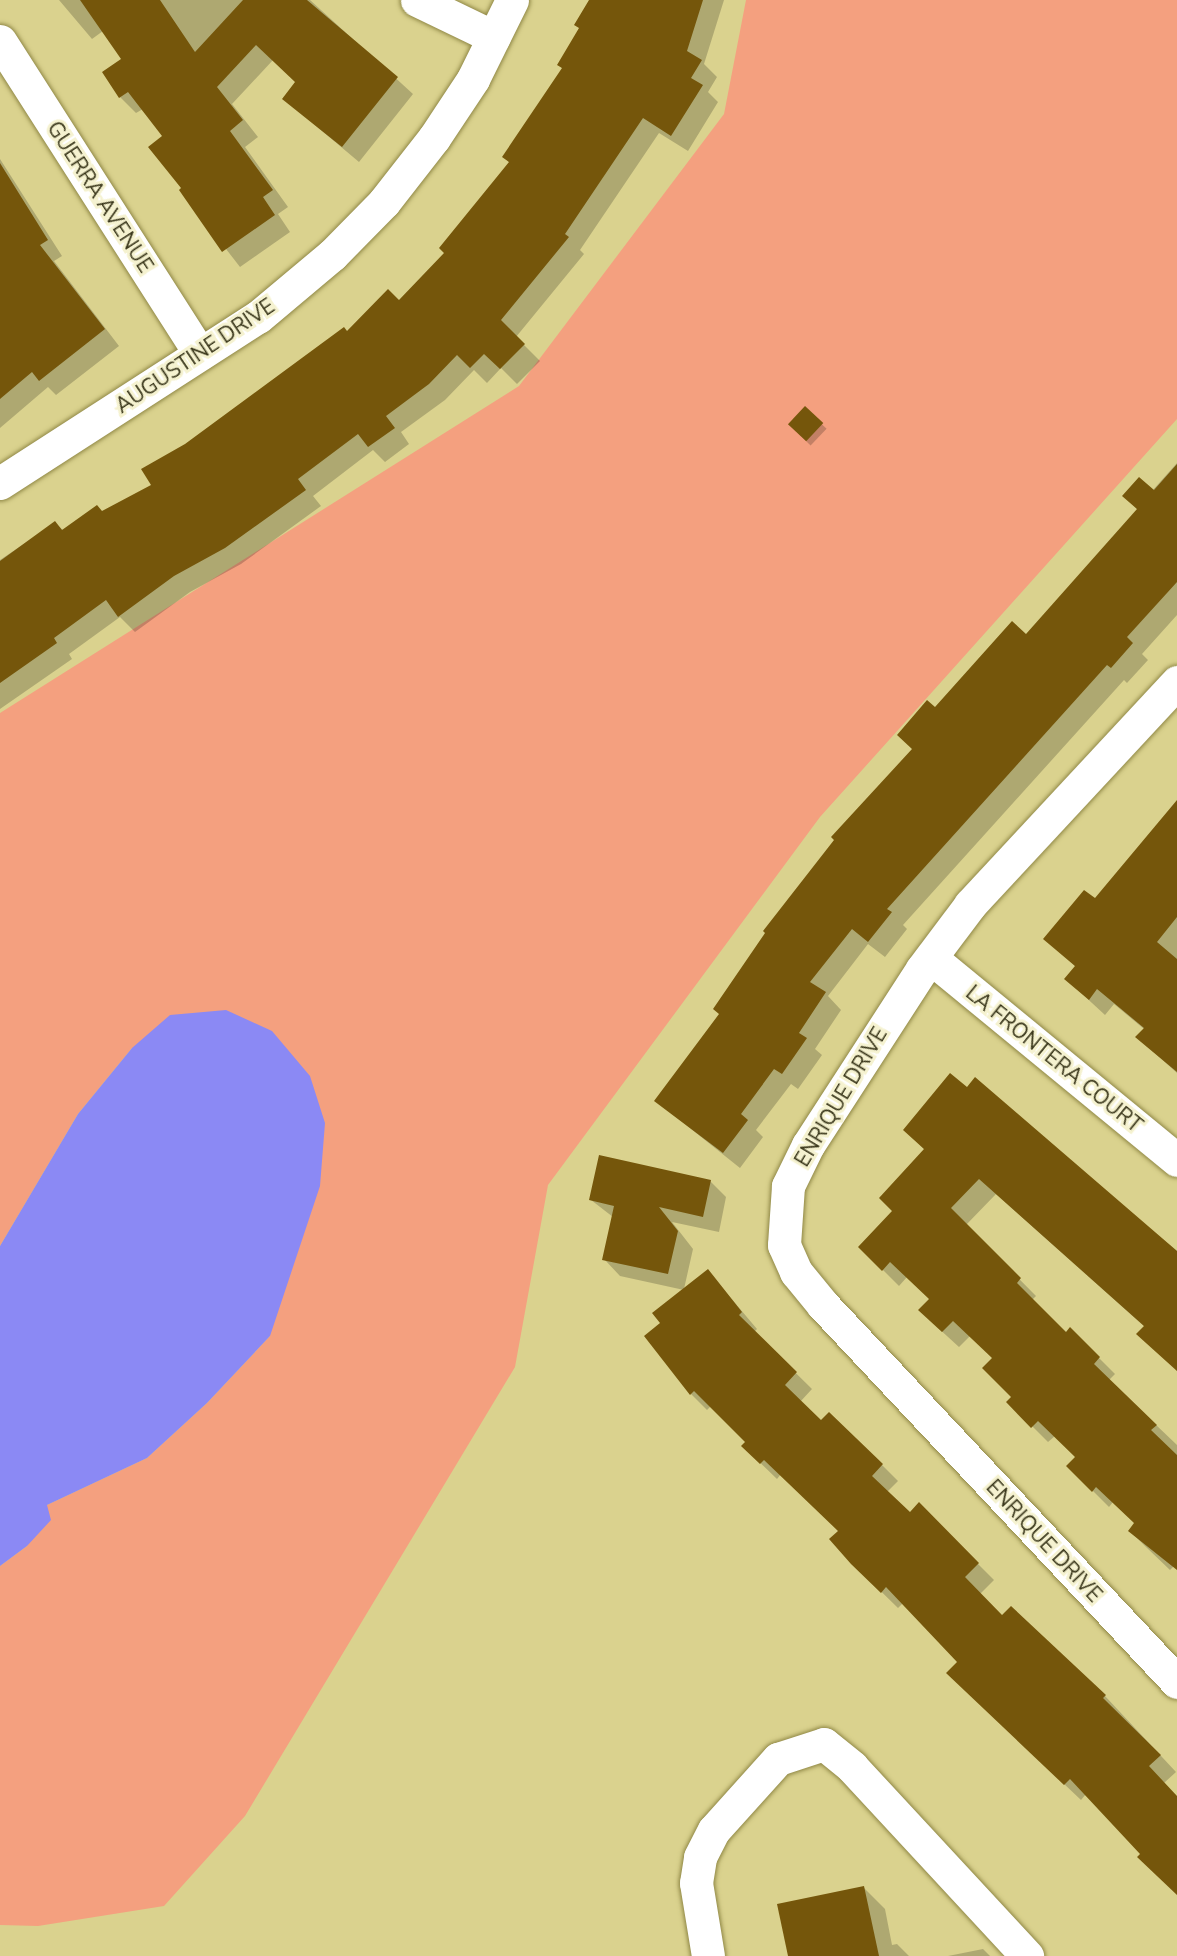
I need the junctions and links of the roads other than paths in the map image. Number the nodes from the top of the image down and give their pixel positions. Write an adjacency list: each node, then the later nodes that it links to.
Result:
1 (417, 0): 3 (street)
2 (512, 0): 3 (street, AUGUSTINE DRIVE)
3 (494, 37): 5 (street, AUGUSTINE DRIVE)
4 (0, 41): 5 (street, GUERRA AVENUE)
5 (201, 354): 6 (street, AUGUSTINE DRIVE)
6 (0, 483)
7 (1177, 682): 8 (street, ENRIQUE DRIVE)
8 (1166, 715): 9 (street, ENRIQUE DRIVE)
9 (931, 958): 10 (street, LA FRONTERA COURT); 11 (street, ENRIQUE DRIVE)
10 (1177, 1160)
11 (1177, 1682)
12 (708, 1956): 13 (street)
13 (1027, 1956)

